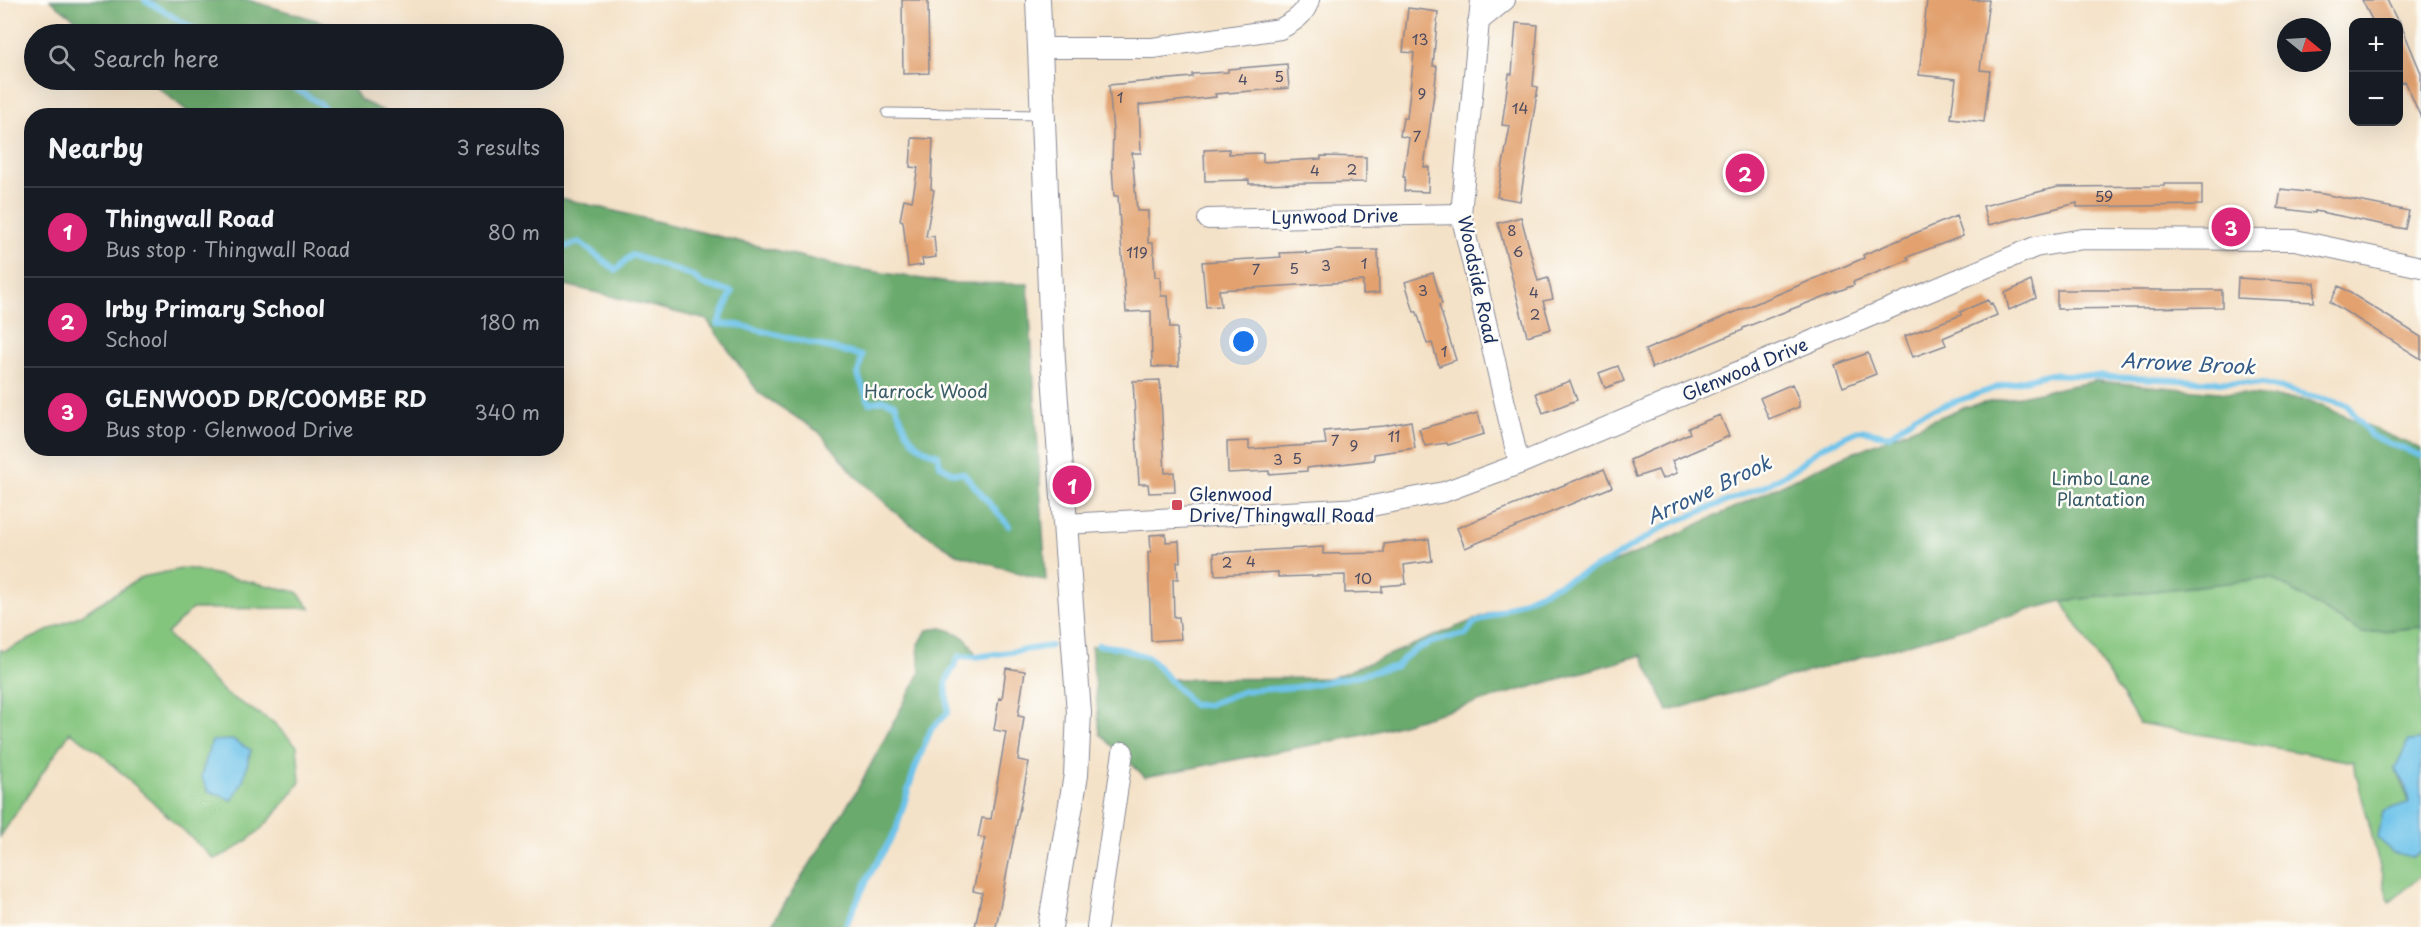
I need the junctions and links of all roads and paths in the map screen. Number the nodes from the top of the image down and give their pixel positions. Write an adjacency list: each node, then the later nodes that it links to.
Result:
1 (1038, 0): 6 (street)
2 (1309, 0): 6 (street)
3 (1481, 0): 5 (street, Woodside Road)
4 (1505, 0): 5 (street)
5 (1478, 22): 9 (street, Woodside Road)
6 (1040, 48): 8 (street)
7 (887, 112): 8 (lane)
8 (1042, 114): 13 (street)
9 (1461, 214): 10 (street, Lynwood Drive); 12 (street, Woodside Road)
10 (1208, 219)
11 (2421, 267): 12 (street, Glenwood Drive)
12 (1519, 464): 13 (street, Glenwood Drive)
13 (1065, 524): 15 (street)
14 (1123, 752): 16 (street)
15 (1050, 927)
16 (1097, 927)

